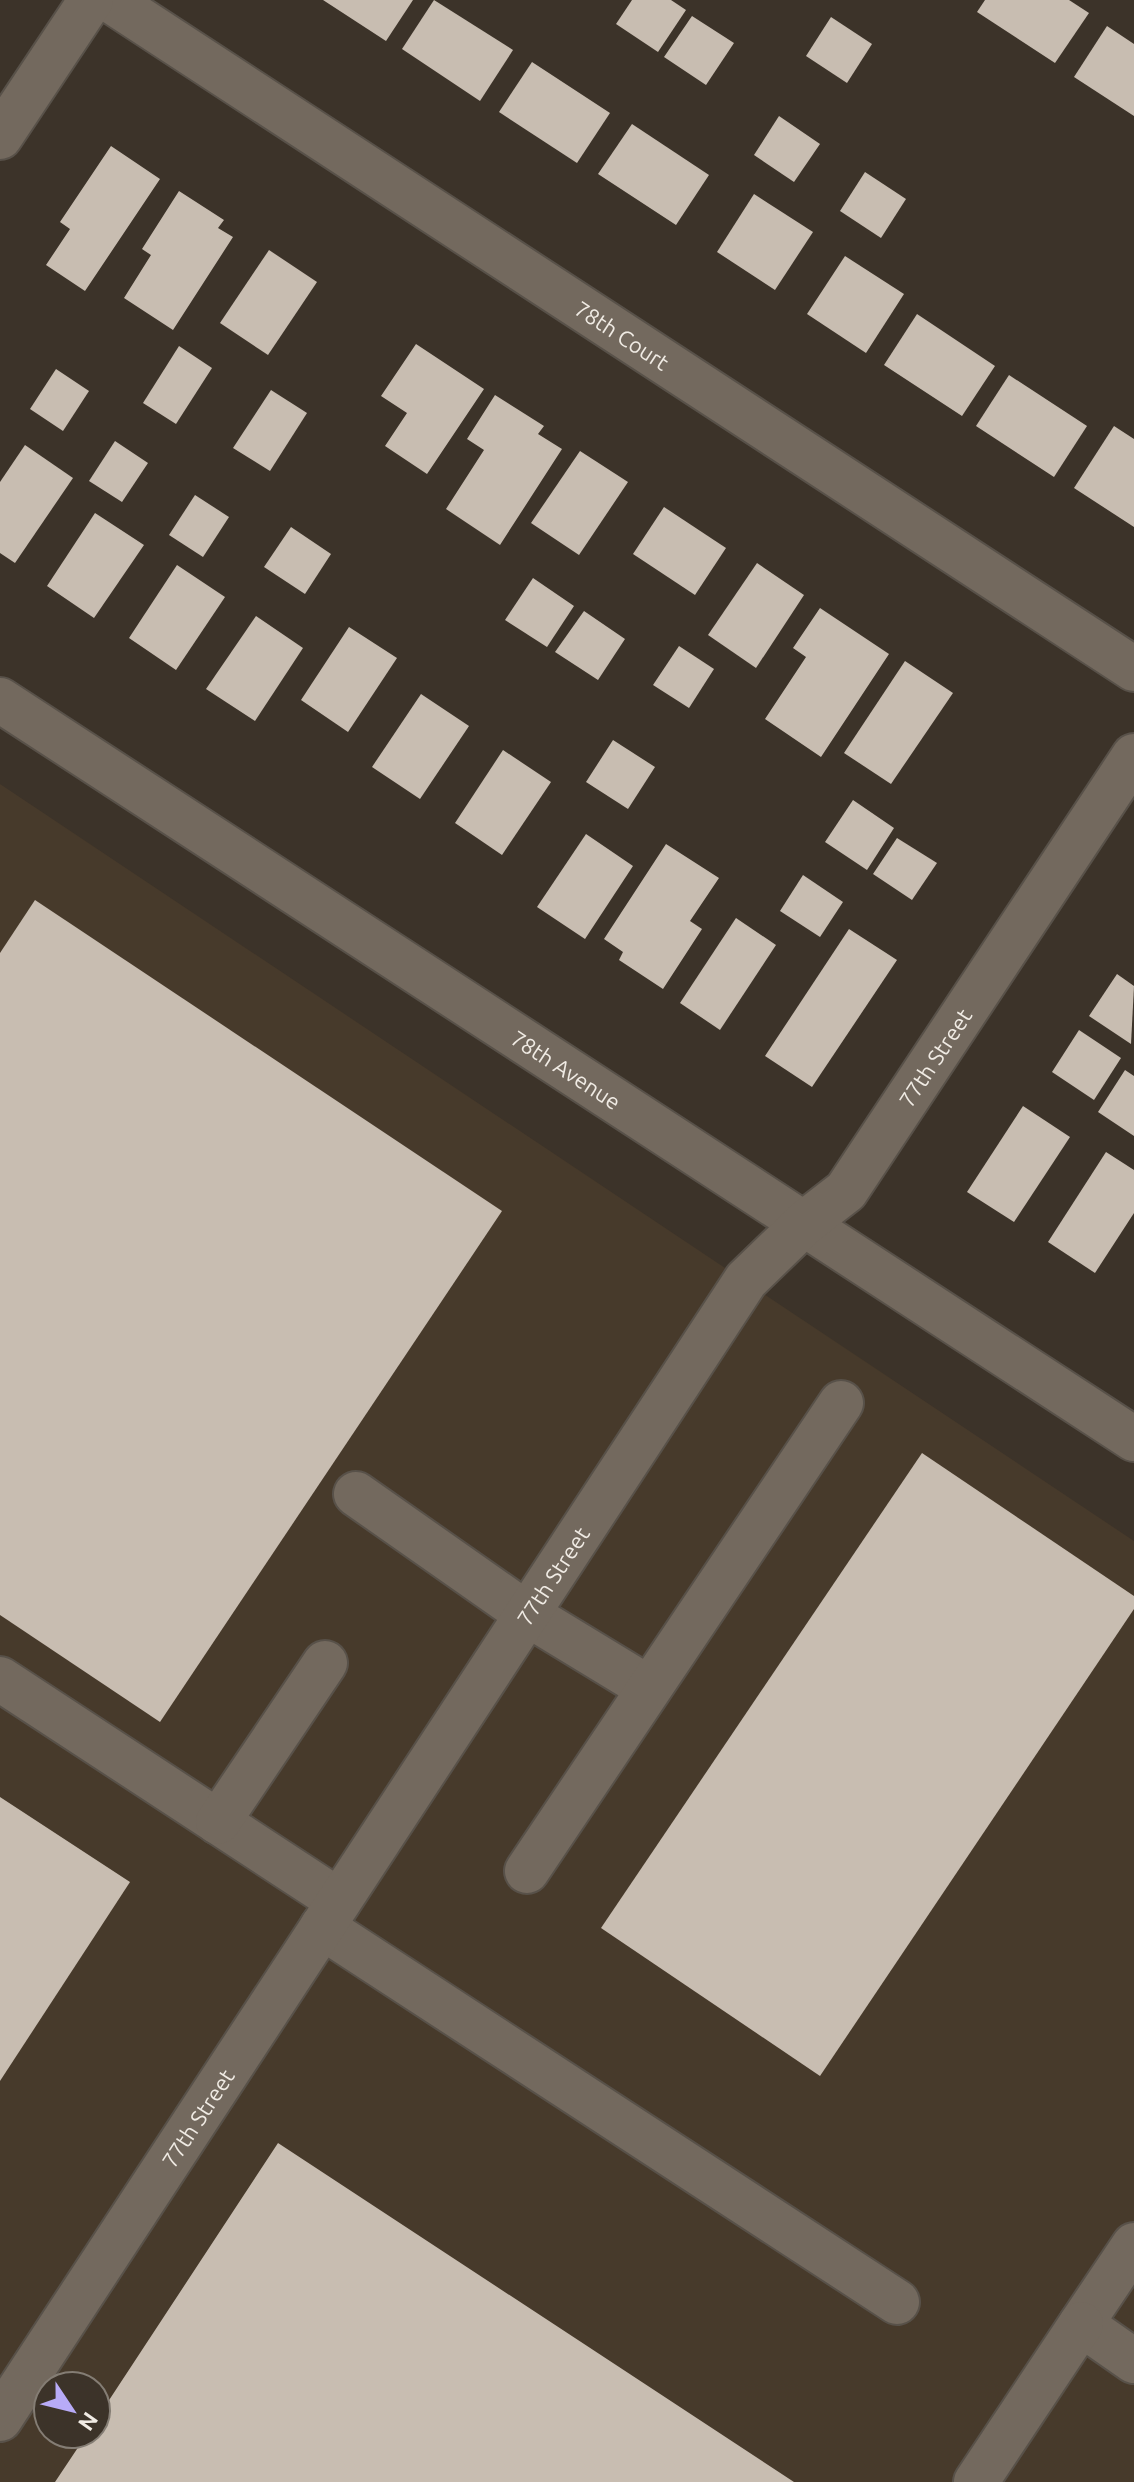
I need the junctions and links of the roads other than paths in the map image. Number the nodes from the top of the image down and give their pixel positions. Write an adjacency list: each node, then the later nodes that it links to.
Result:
1 (91, 0): 3 (street)
2 (110, 0): 4 (street, 78th Court)
3 (0, 137)
4 (1134, 669)
5 (0, 700): 7 (street, 78th Avenue)
6 (1134, 756): 7 (street, 77th Street)
7 (806, 1222): 9 (street, 78th Avenue); 11 (street, 77th Street)
8 (841, 1403): 14 (street)
9 (1134, 1439)
10 (356, 1494): 11 (street)
11 (527, 1614): 14 (street); 17 (street, 77th Street)
12 (325, 1663): 15 (street)
13 (0, 1679): 15 (street)
14 (647, 1687): 16 (street)
15 (218, 1822): 17 (street)
16 (527, 1871)
17 (331, 1914): 19 (street); 22 (street, 77th Street)
18 (1134, 2245): 20 (street)
19 (897, 2302)
20 (1081, 2324): 21 (street); 23 (street)
21 (1134, 2361)
22 (0, 2419)
23 (976, 2482)

